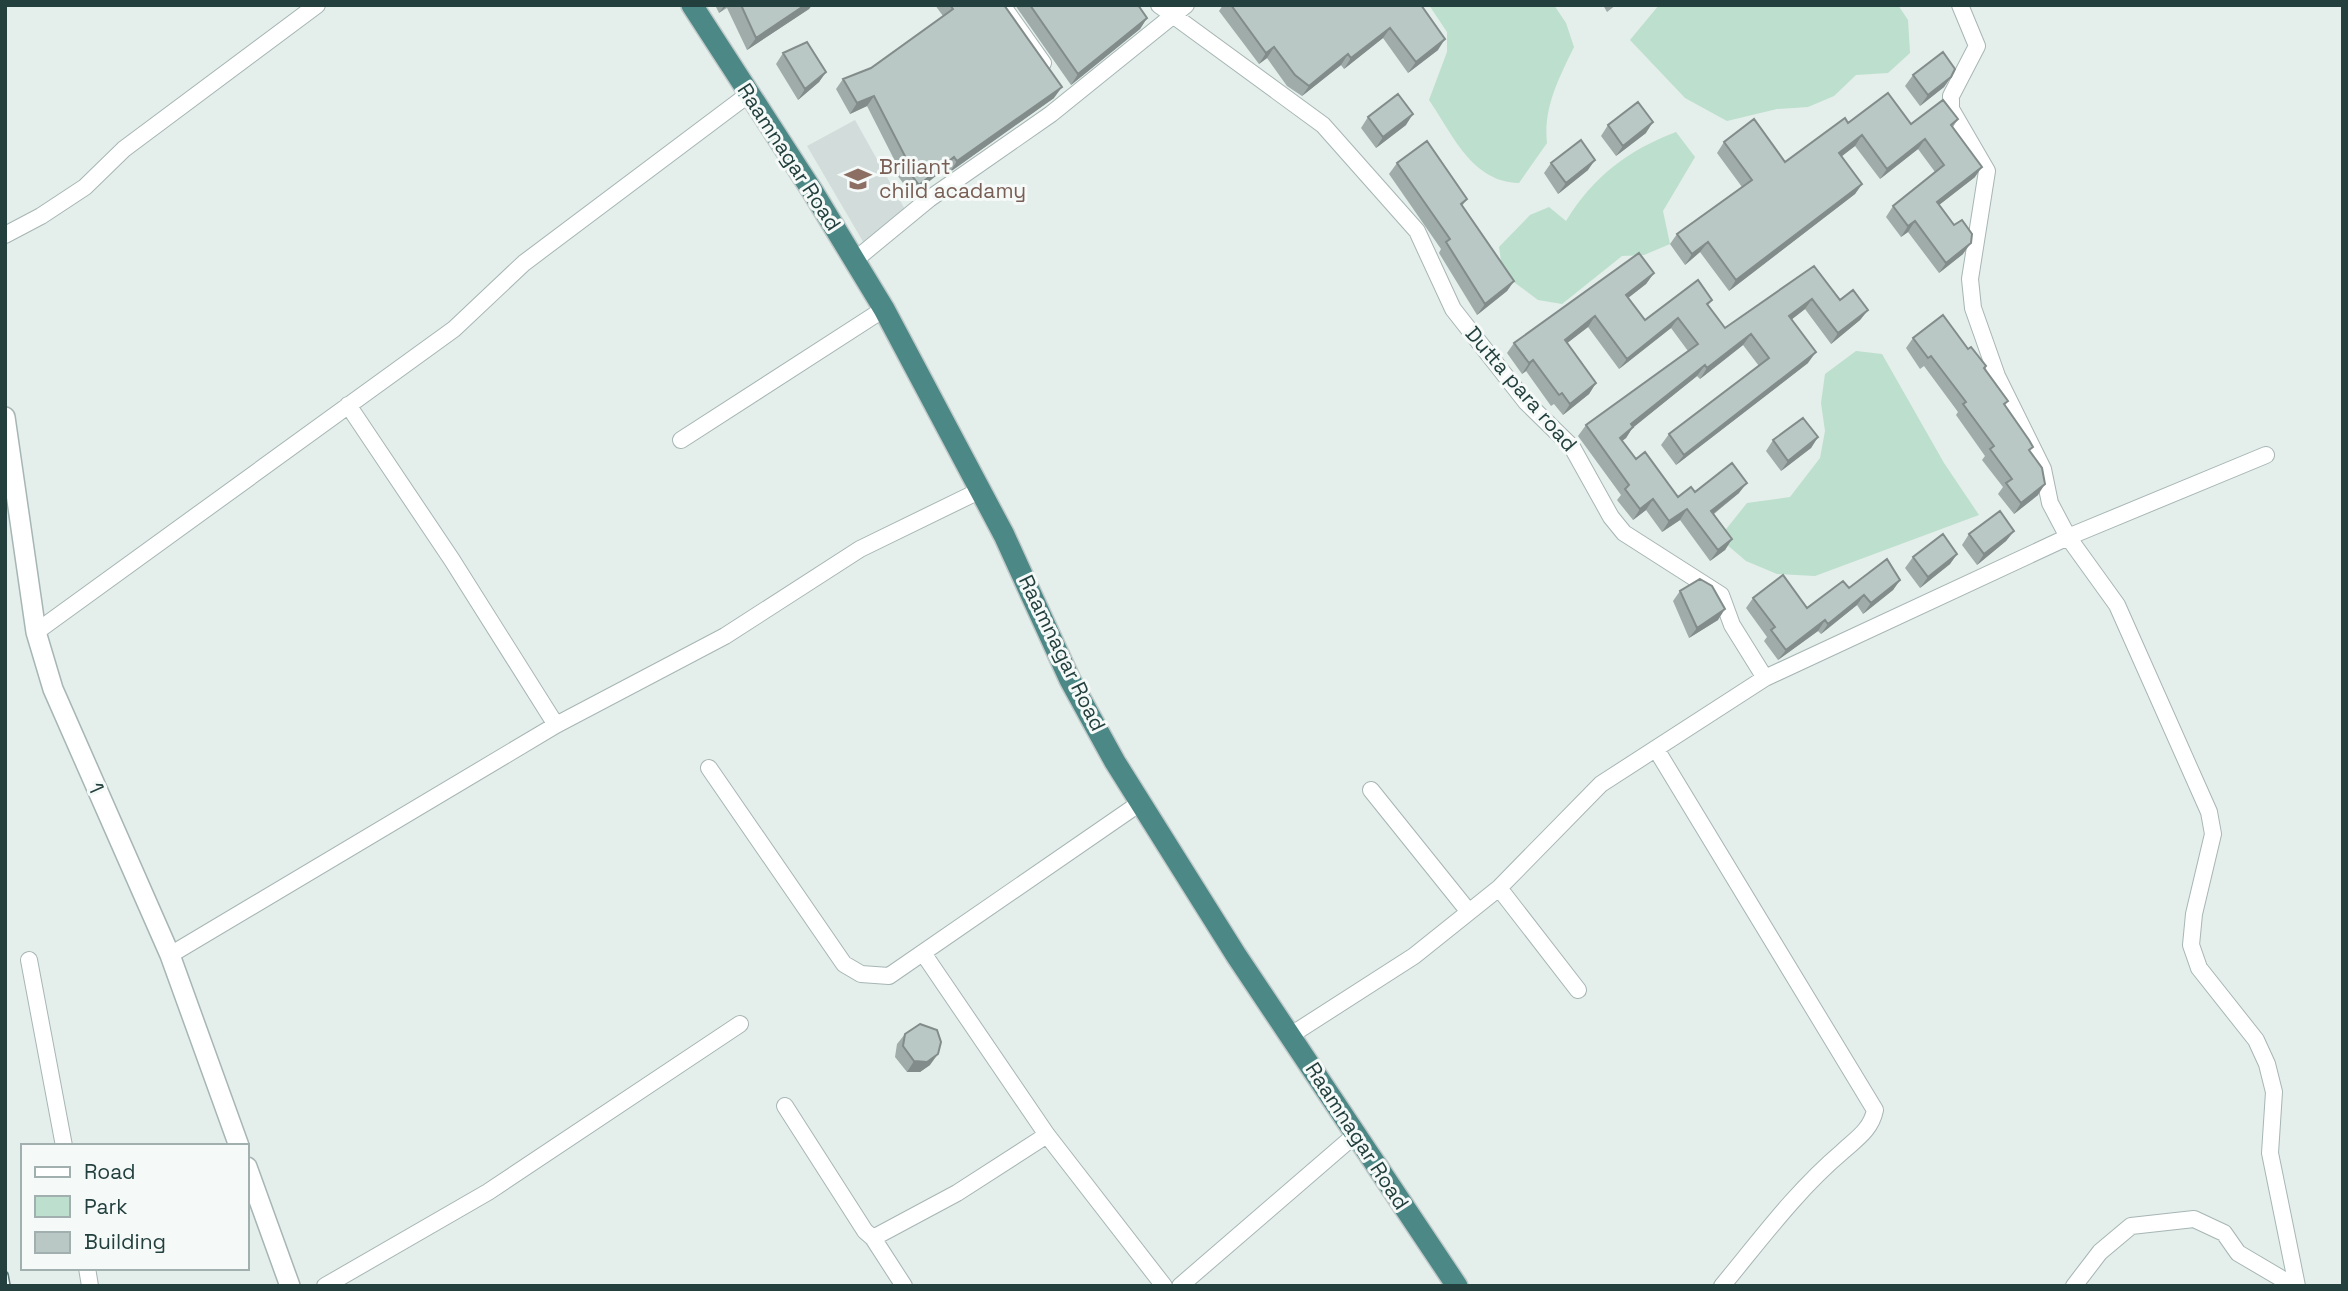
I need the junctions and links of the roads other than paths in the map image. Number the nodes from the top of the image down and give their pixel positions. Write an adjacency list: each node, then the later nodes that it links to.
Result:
1 (317, 5): 10 (street)
2 (692, 5): 8 (highway, Raamnagar Road)
3 (1002, 5): 9 (street)
4 (1159, 5): 7 (street, Dutta para road)
5 (1186, 5): 7 (street)
6 (1960, 5): 18 (street)
7 (1172, 17): 9 (street); 20 (street, Dutta para road)
8 (749, 94): 11 (highway, Raamnagar Road); 13 (street)
9 (1069, 99): 11 (street)
10 (5, 235)
11 (855, 260): 12 (highway, Raamnagar Road)
12 (884, 309): 15 (street); 17 (highway, Raamnagar Road)
13 (348, 405): 19 (street); 21 (street)
14 (5, 417): 19 (street, 1)
15 (681, 440)
16 (2266, 455): 18 (street)
17 (981, 490): 21 (street); 25 (highway, Raamnagar Road)
18 (2068, 537): 20 (street); 49 (street)
19 (36, 632): 29 (street, 1)
20 (1765, 678): 22 (street)
21 (556, 725): 29 (street)
22 (1656, 750): 26 (street); 47 (street)
23 (709, 768): 28 (street)
24 (1370, 790): 27 (street)
25 (1140, 803): 28 (street); 33 (highway, Raamnagar Road)
26 (1499, 888): 27 (street); 31 (street)
27 (1469, 912): 33 (street)
28 (923, 953): 35 (street)
29 (170, 955): 38 (street, 1)
30 (29, 960): 37 (street)
31 (1578, 990)
32 (740, 1024): 42 (street)
33 (1291, 1035): 36 (highway, Raamnagar Road)
34 (785, 1106): 40 (street)
35 (1047, 1135): 40 (street); 44 (street)
36 (1354, 1135): 45 (street); 46 (highway, Raamnagar Road)
37 (64, 1144)
38 (238, 1144)
39 (248, 1170): 41 (street)
40 (873, 1238): 43 (street)
41 (290, 1286)
42 (325, 1286)
43 (904, 1286)
44 (1164, 1286)
45 (1180, 1286)
46 (1457, 1286)
47 (1723, 1286)
48 (2074, 1286): 49 (street)
49 (2295, 1286)

